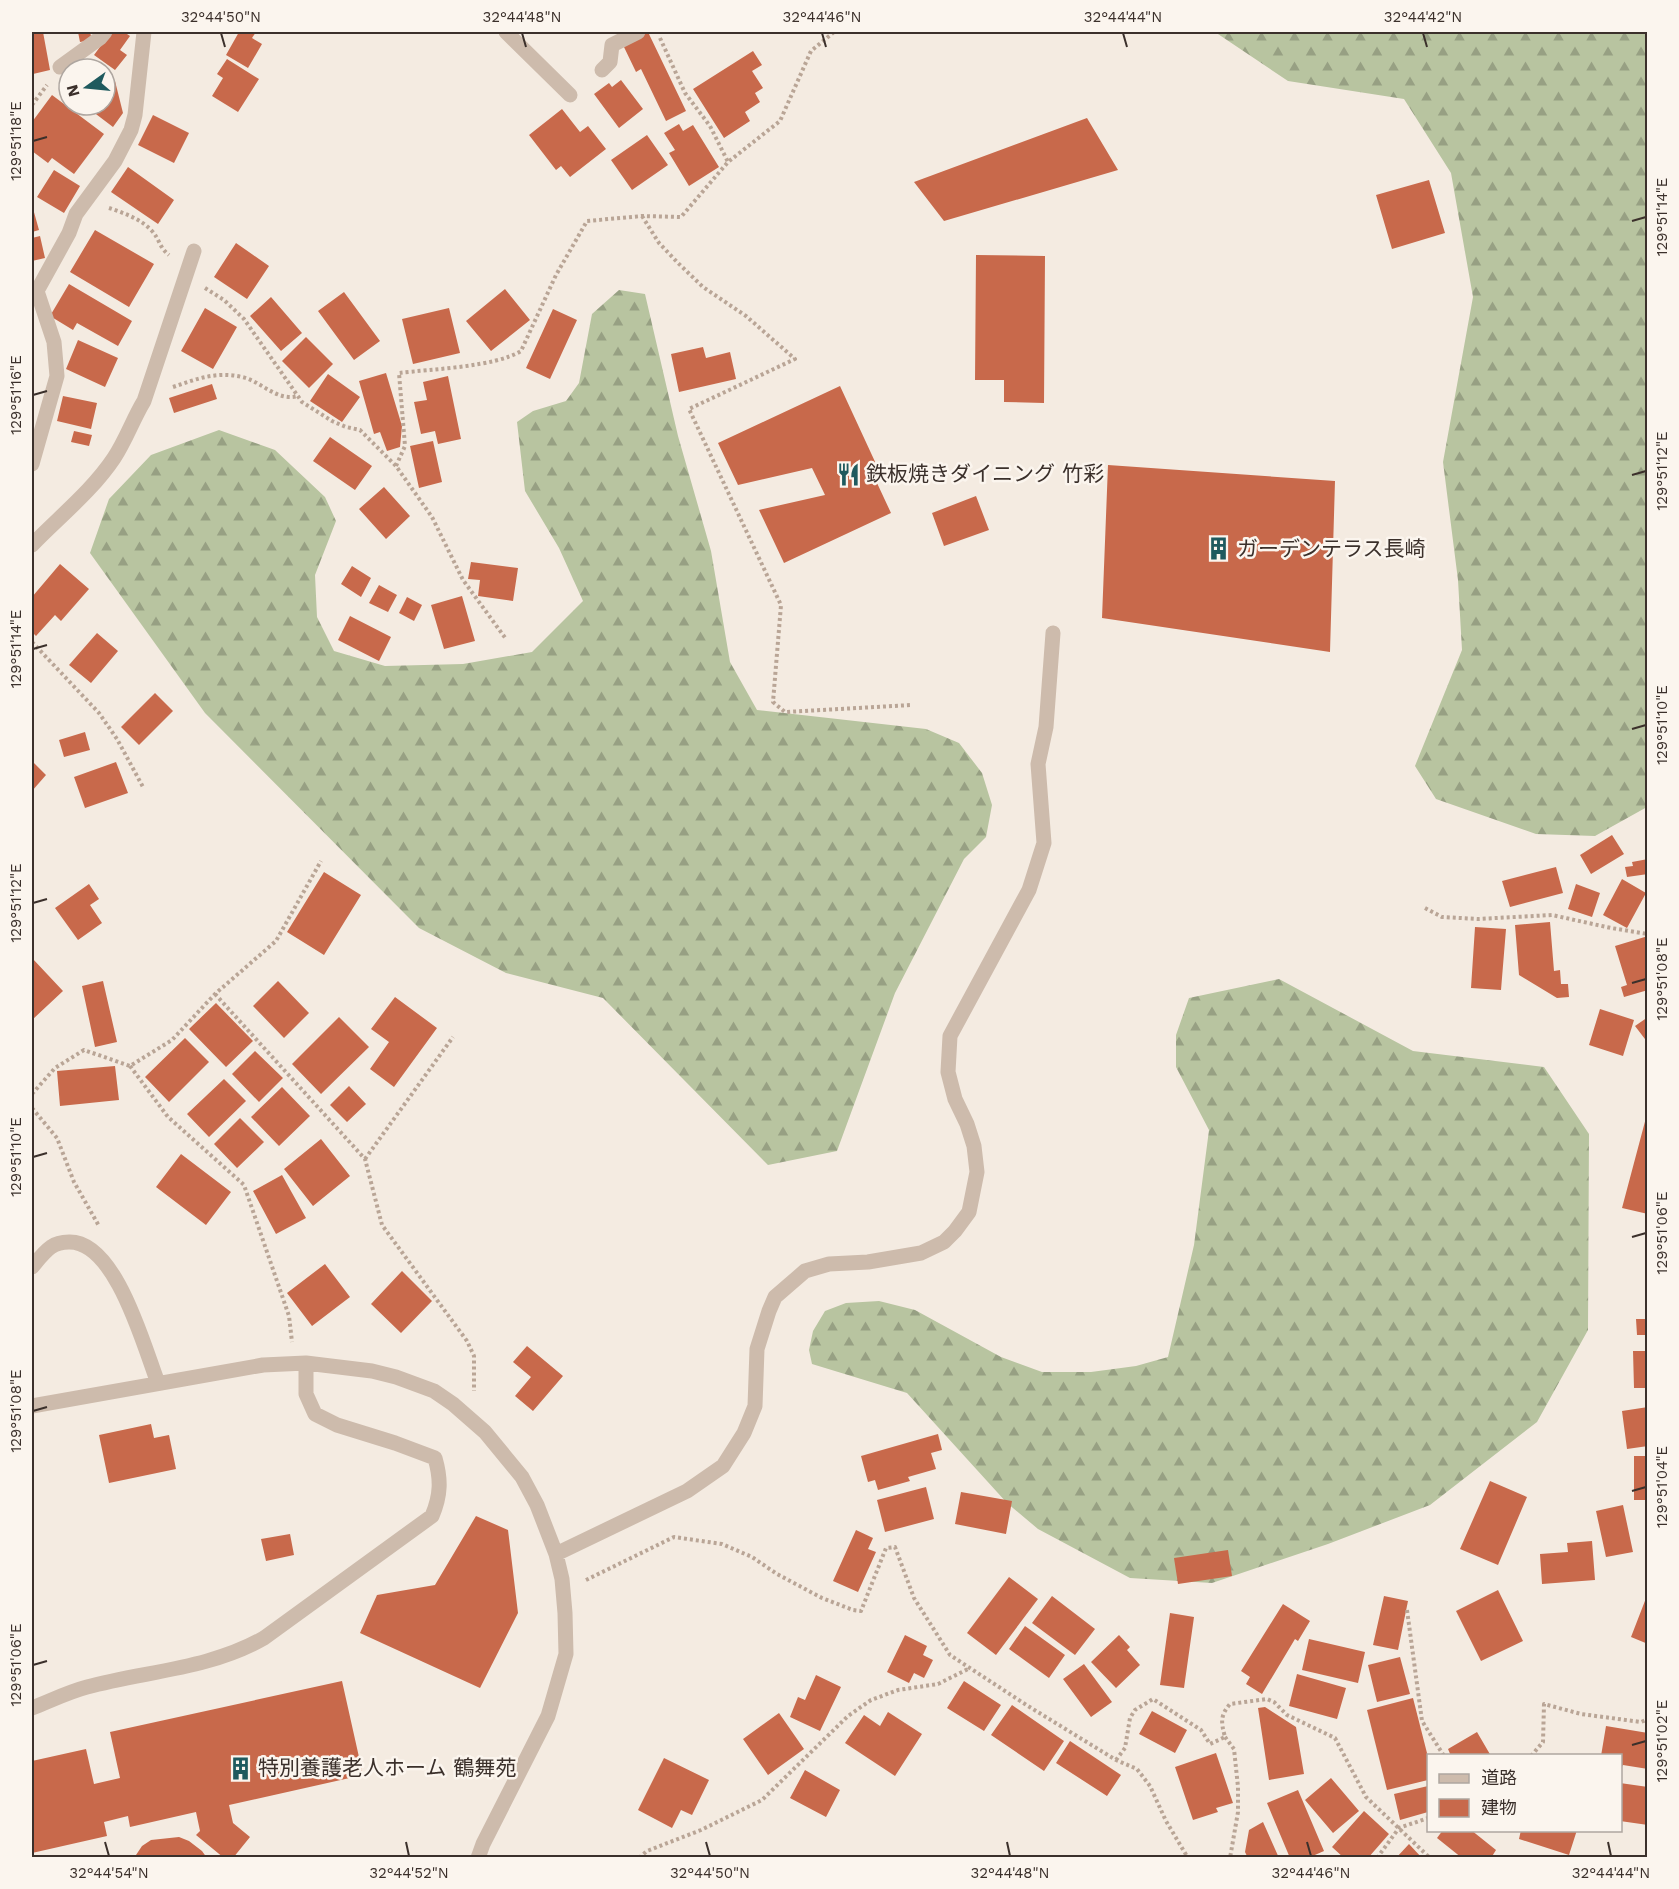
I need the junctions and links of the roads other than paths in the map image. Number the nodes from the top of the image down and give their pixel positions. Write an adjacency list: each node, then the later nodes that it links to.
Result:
1 (105, 32): 5 (street)
2 (144, 32): 9 (street)
3 (506, 32): 7 (street)
4 (638, 32): 6 (street)
5 (74, 57)
6 (602, 70)
7 (570, 95)
8 (194, 251): 10 (street)
9 (32, 464)
10 (32, 545)
11 (1053, 633): 16 (street)
12 (32, 1267): 14 (street)
13 (300, 1363): 14 (street); 16 (street); 17 (street)
14 (158, 1383): 15 (street)
15 (32, 1406)
16 (556, 1554): 18 (street)
17 (32, 1708)
18 (478, 1857)

